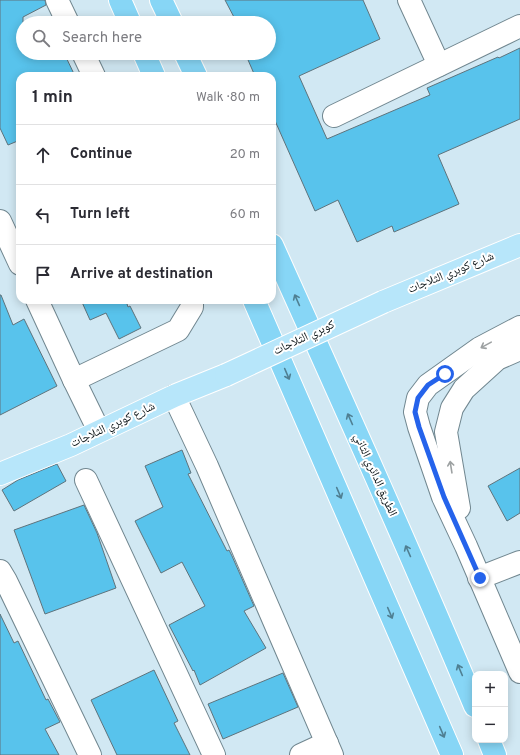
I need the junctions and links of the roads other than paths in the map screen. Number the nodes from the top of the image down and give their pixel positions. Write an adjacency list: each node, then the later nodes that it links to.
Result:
1 (57, 0): 5 (street)
2 (120, 0): 6 (highway)
3 (161, 0): 7 (highway)
4 (410, 0): 12 (street)
5 (65, 16)
6 (127, 16)
7 (169, 16)
8 (520, 26): 12 (street)
9 (86, 60): 13 (street)
10 (147, 60): 14 (highway)
11 (188, 60): 15 (highway)
12 (439, 65): 16 (street)
13 (92, 72)
14 (152, 72)
15 (194, 72)
16 (334, 116)
17 (0, 220): 20 (street)
18 (520, 245): 21 (main road, شارع كوبري الثلاجات)
19 (276, 254): 38 (highway, الطريق الدائري الثاني, one-way to 19)
20 (16, 255)
21 (383, 302): 27 (main road, كوبري الثلاجات, bridge)
22 (39, 304): 28 (street)
23 (192, 304): 28 (street)
24 (256, 304): 44 (highway, one-way to 44)
25 (520, 327): 33 (street, one-way to 33)
26 (520, 349): 33 (street, one-way to 26)
27 (226, 375): 29 (main road, شارع كوبري الثلاجات)
28 (74, 380): 30 (street)
29 (174, 396): 30 (main road, شارع كوبري الثلاجات); 40 (street)
30 (99, 431): 31 (main road, شارع كوبري الثلاجات)
31 (0, 474)
32 (86, 480): 42 (street)
33 (466, 546): 36 (street)
34 (520, 562): 36 (street)
35 (0, 571): 41 (street)
36 (480, 578): 37 (street)
37 (520, 672)
38 (472, 699)
39 (490, 743): 45 (highway)
40 (330, 749): 43 (street)
41 (90, 755)
42 (214, 755)
43 (301, 755)
44 (452, 755)
45 (496, 755)

